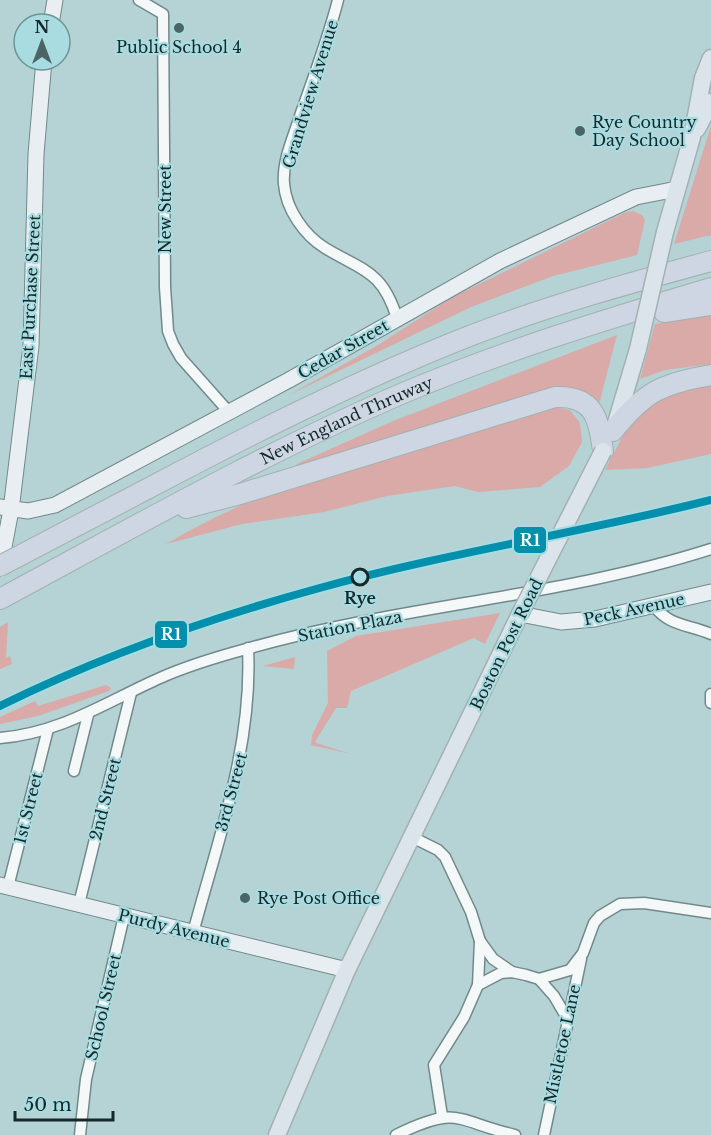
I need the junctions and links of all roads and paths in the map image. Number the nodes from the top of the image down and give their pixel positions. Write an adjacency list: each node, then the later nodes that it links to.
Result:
1 (139, 0): 14 (street, New Street)
2 (338, 0): 11 (street, Grandview Avenue)
3 (711, 58): 6 (main road, Boston Post Road)
4 (43, 72): 17 (street, East Purchase Street)
5 (711, 102): 6 (main road, Boston Post Road)
6 (692, 137): 7 (main road, Boston Post Road)
7 (677, 189): 11 (street, Cedar Street); 15 (main road, Boston Post Road, bridge)
8 (711, 261): 20 (highway, New England Thruway, bridge)
9 (711, 288): 12 (highway, New England Thruway)
10 (711, 304): 12 (highway)
11 (397, 318): 14 (street, Cedar Street)
12 (611, 318): 18 (highway, New England Thruway)
13 (711, 375): 15 (highway)
14 (228, 411): 17 (street, Cedar Street)
15 (613, 431): 16 (main road, Boston Post Road)
16 (603, 451): 18 (highway); 24 (main road, Boston Post Road, bridge)
17 (6, 509): 20 (street, East Purchase Street)
18 (160, 514): 22 (highway, New England Thruway)
19 (711, 549): 26 (street, Station Plaza)
20 (0, 567)
21 (711, 592): 23 (street, Peck Avenue)
22 (0, 599)
23 (653, 605): 24 (street, Peck Avenue); 25 (street)
24 (520, 614): 34 (main road, Boston Post Road)
25 (711, 634)
26 (248, 648): 27 (street, Station Plaza); 39 (street, 3rd Street)
27 (131, 693): 30 (street, Station Plaza); 36 (street, 2nd Street)
28 (711, 694): 29 (street)
29 (711, 703)
30 (88, 715): 31 (street, Station Plaza); 33 (street)
31 (48, 729): 32 (street, Station Plaza); 35 (street, 1st Street)
32 (0, 738)
33 (75, 771)
34 (412, 837): 40 (street); 42 (main road, Boston Post Road)
35 (4, 886): 36 (street, Purdy Avenue)
36 (79, 904): 38 (street, Purdy Avenue)
37 (711, 913): 41 (street, Mistletoe Lane)
38 (124, 916): 39 (street, Purdy Avenue); 48 (street, School Street)
39 (193, 933): 42 (street, Purdy Avenue)
40 (480, 941): 43 (street); 45 (street)
41 (583, 953): 44 (street); 46 (street, Mistletoe Lane)
42 (347, 970): 49 (main road, Boston Post Road)
43 (512, 972): 44 (street); 45 (street)
44 (539, 979): 46 (street)
45 (478, 986): 47 (street)
46 (567, 1018): 52 (street, Mistletoe Lane)
47 (442, 1116): 50 (street); 51 (street)
48 (80, 1135)
49 (276, 1135)
50 (396, 1135)
51 (515, 1135)
52 (544, 1135)

